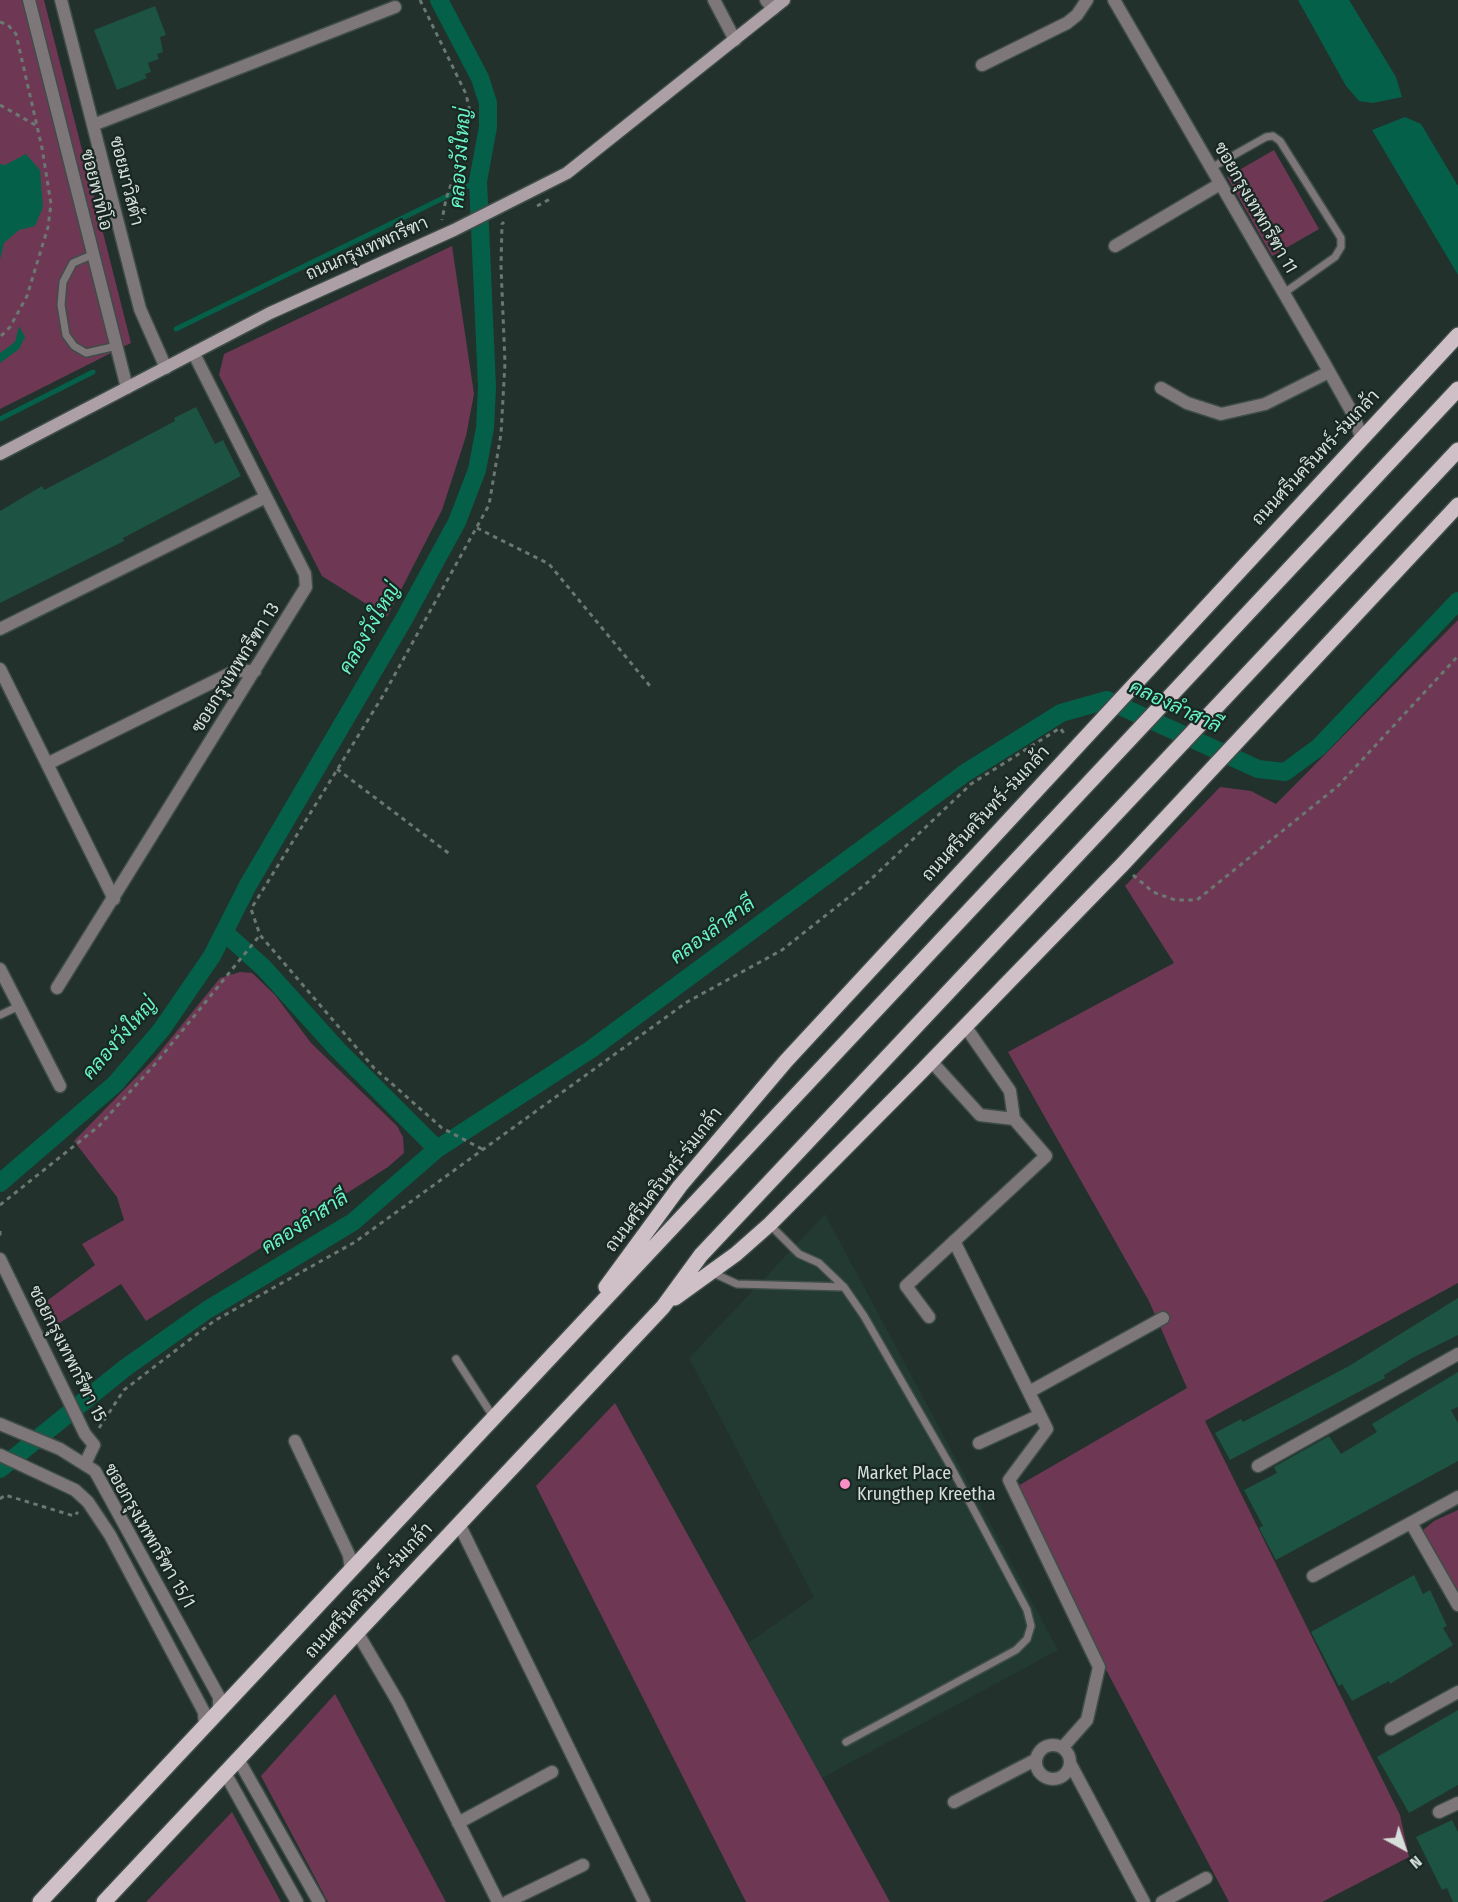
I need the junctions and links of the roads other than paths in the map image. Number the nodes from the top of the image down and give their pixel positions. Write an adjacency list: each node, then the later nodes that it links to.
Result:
1 (29, 0): 15 (street, ซอยพาทิโอ)
2 (61, 0): 11 (street, ซอยมาวิสต้า)
3 (714, 0): 9 (street)
4 (784, 0): 7 (main road, ถนนกรุงเทพกรีฑา)
5 (1087, 0): 10 (street)
6 (1114, 0): 12 (street, ซอยกรุงเทพกรีฑา 11)
7 (769, 4): 9 (main road, ถนนกรุงเทพกรีฑา)
8 (395, 7): 11 (street)
9 (735, 40): 19 (main road, ถนนกรุงเทพกรีฑา)
10 (982, 65)
11 (93, 125): 20 (street, ซอยมาวิสต้า)
12 (1211, 168): 13 (street, ซอยกรุงเทพกรีฑา 11); 16 (lane)
13 (1220, 184): 14 (street); 16 (street, ซอยกรุงเทพกรีฑา 11)
14 (1115, 246)
15 (93, 254): 18 (street, ซอยพาทิโอ); 18 (lane)
16 (1284, 293): 21 (street, ซอยกรุงเทพกรีฑา 11)
17 (1458, 335): 25 (main road, ถนนศรีนครินทร์-ร่มเกล้า)
18 (117, 346): 22 (street, ซอยพาทิโอ)
19 (194, 354): 20 (main road, ถนนกรุงเทพกรีฑา); 28 (street, ซอยกรุงเทพกรีฑา 13)
20 (166, 368): 22 (main road, ถนนกรุงเทพกรีฑา)
21 (1329, 372): 23 (street); 25 (street, ซอยกรุงเทพกรีฑา 11)
22 (127, 388): 27 (main road, ถนนกรุงเทพกรีฑา)
23 (1161, 388)
24 (1458, 389): 51 (main road, ถนนศรีนครินทร์-ร่มเกล้า)
25 (1361, 437): 51 (main road, ถนนศรีนครินทร์-ร่มเกล้า)
26 (1458, 450): 48 (main road, ถนนศรีนครินทร์-ร่มเกล้า)
27 (0, 454)
28 (266, 497): 30 (street); 32 (street, ซอยกรุงเทพกรีฑา 13)
29 (1458, 505): 39 (main road, ถนนศรีนครินทร์-ร่มเกล้า)
30 (0, 629)
31 (0, 669): 33 (street)
32 (255, 671): 33 (street); 34 (street, ซอยกรุงเทพกรีฑา 13)
33 (47, 764): 34 (street)
34 (114, 898): 36 (street, ซอยกรุงเทพกรีฑา 13)
35 (0, 969): 37 (street)
36 (57, 988)
37 (19, 1006): 38 (lane); 41 (street)
38 (0, 1015)
39 (965, 1026): 40 (main road, ถนนศรีนครินทร์-ร่มเกล้า); 42 (street)
40 (931, 1061): 42 (street); 43 (main road, ถนนศรีนครินทร์-ร่มเกล้า)
41 (60, 1086)
42 (1014, 1119): 44 (street)
43 (770, 1224): 46 (main road, ถนนศรีนครินทร์-ร่มเกล้า); 47 (lane)
44 (954, 1241): 49 (street); 54 (street)
45 (0, 1259): 61 (street, ซอยกรุงเทพกรีฑา 15)
46 (711, 1272): 47 (lane); 48 (main road, ถนนศรีนครินทร์-ร่มเกล้า)
47 (844, 1287): 74 (lane)
48 (663, 1307): 65 (main road, ถนนศรีนครินทร์-ร่มเกล้า)
49 (929, 1317)
50 (1163, 1318): 54 (street)
51 (567, 1341): 56 (main road, ถนนศรีนครินทร์-ร่มเกล้า)
52 (1458, 1354): 62 (street)
53 (456, 1359): 56 (lane)
54 (1029, 1392): 55 (street)
55 (1040, 1415): 59 (street); 75 (street)
56 (494, 1418): 66 (main road, ถนนศรีนครินทร์-ร่มเกล้า)
57 (0, 1424): 61 (street, ซอยกรุงเทพกรีฑา 15/1)
58 (295, 1441): 66 (street)
59 (979, 1443)
60 (0, 1455): 72 (street, ซอยกรุงเทพกรีฑา 15/1)
61 (85, 1464): 71 (street, ซอยกรุงเทพกรีฑา 15/1)
62 (1258, 1466)
63 (1458, 1497): 64 (street)
64 (1411, 1523): 67 (street); 68 (street)
65 (459, 1524): 69 (main road, ถนนศรีนครินทร์-ร่มเกล้า); 93 (street)
66 (351, 1571): 71 (main road, ถนนศรีนครินทร์-ร่มเกล้า)
67 (1312, 1576)
68 (1458, 1605)
69 (357, 1632): 76 (main road, ถนนศรีนครินทร์-ร่มเกล้า); 84 (street)
70 (1458, 1692): 73 (street)
71 (219, 1711): 72 (main road, ถนนศรีนครินทร์-ร่มเกล้า)
72 (205, 1726): 87 (main road, ถนนศรีนครินทร์-ร่มเกล้า)
73 (1391, 1729)
74 (846, 1742)
75 (1063, 1747): 77 (street); 78 (street)
76 (238, 1759): 80 (main road, ถนนศรีนครินทร์-ร่มเกล้า); 90 (street)
77 (1035, 1760): 78 (street); 81 (street)
78 (1070, 1763): 94 (street)
79 (552, 1772): 84 (street)
80 (225, 1773): 88 (main road, ถนนศรีนครินทร์-ร่มเกล้า); 89 (street)
81 (954, 1802)
82 (1458, 1803): 83 (street)
83 (1438, 1812)
84 (458, 1823): 91 (street)
85 (583, 1865): 92 (street)
86 (1206, 1878): 95 (street)
87 (40, 1902)
88 (104, 1902)
89 (297, 1902)
90 (319, 1902)
91 (498, 1902)
92 (507, 1902)
93 (644, 1902)
94 (1144, 1902)
95 (1162, 1902)

